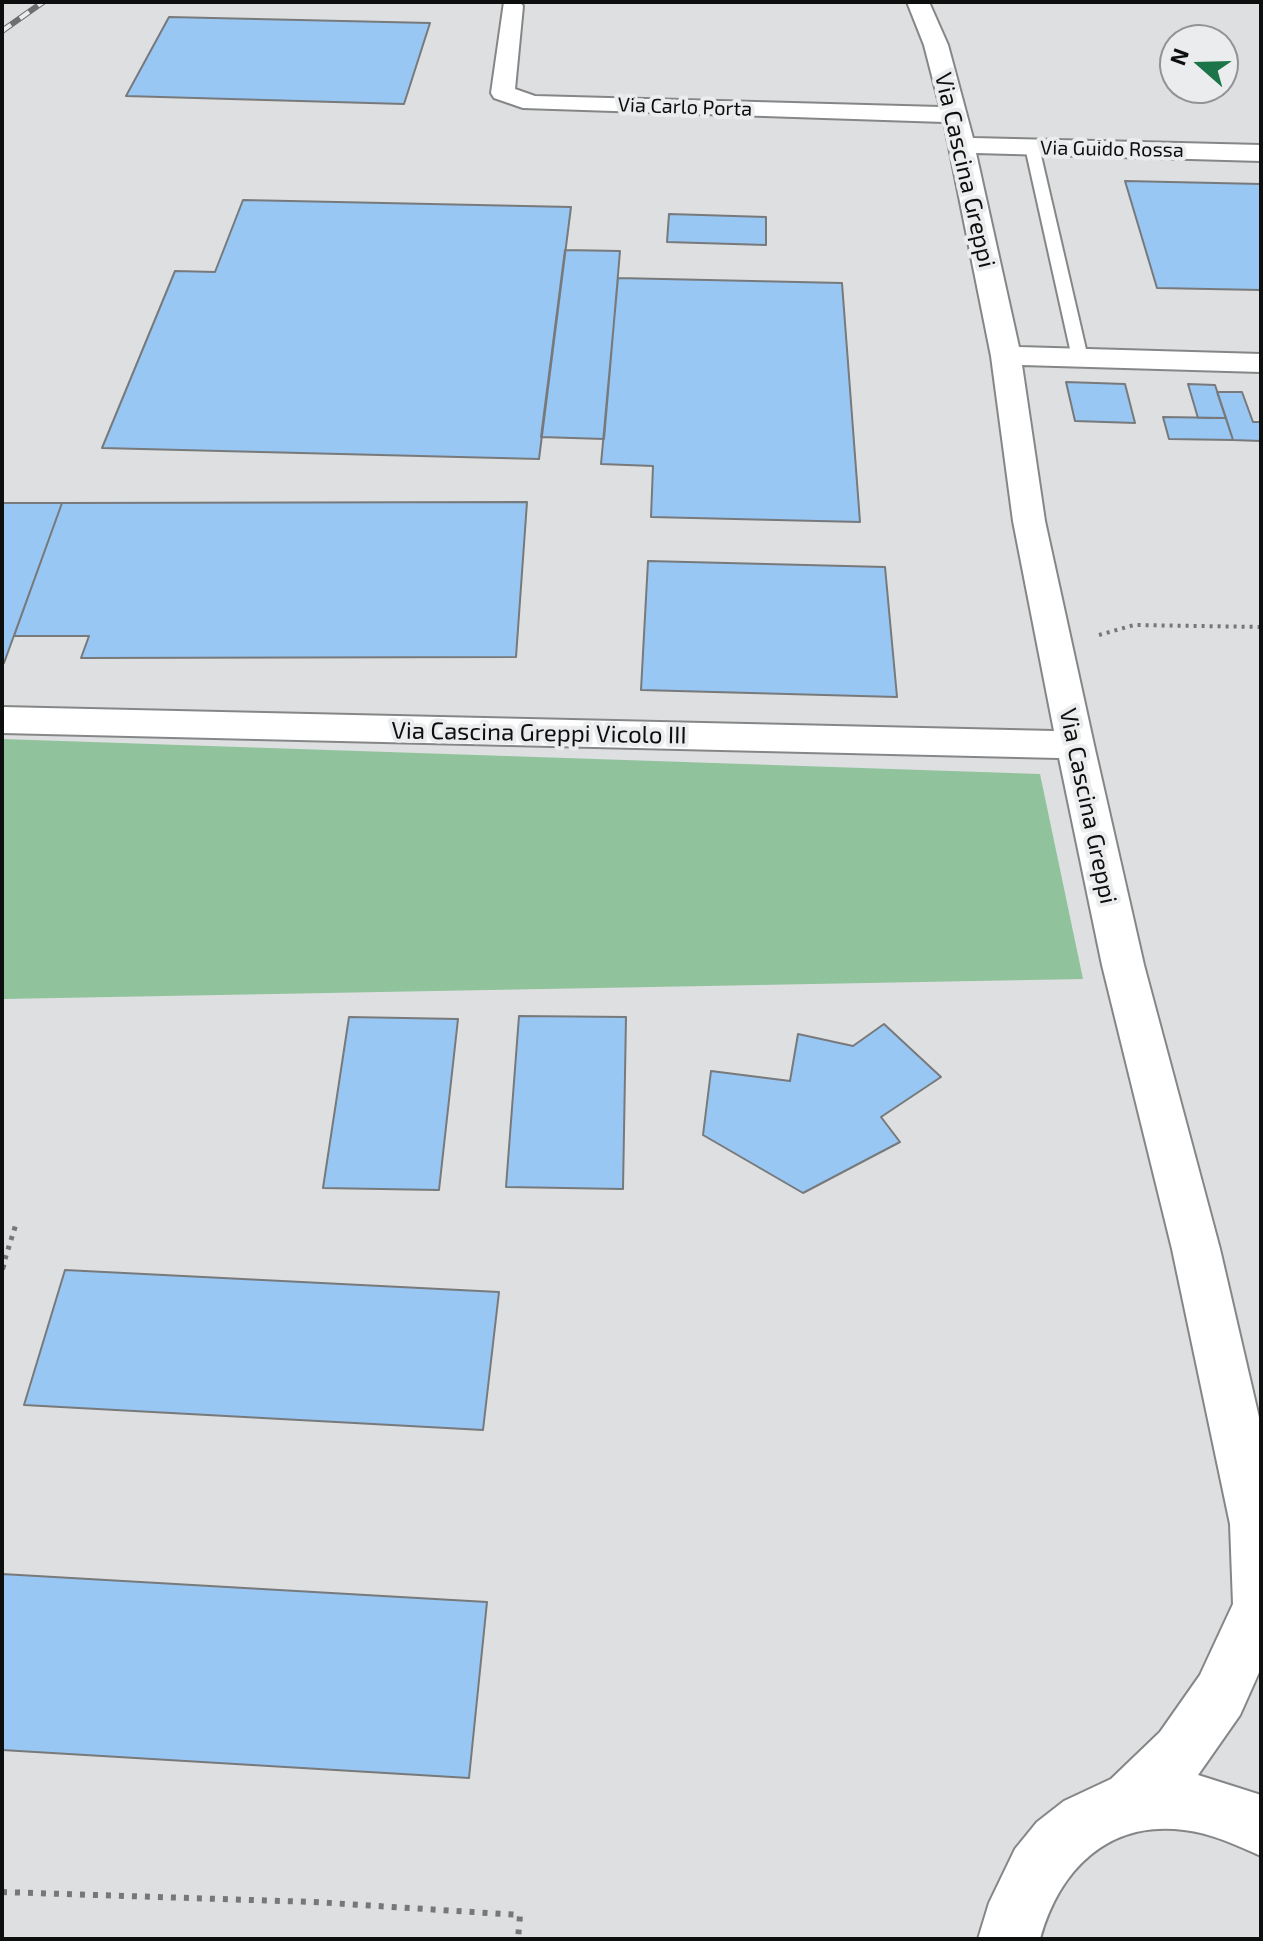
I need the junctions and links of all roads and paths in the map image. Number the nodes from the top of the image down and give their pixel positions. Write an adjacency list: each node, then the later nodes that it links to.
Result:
1 (918, 2): 3 (street, Via Cascina Greppi)
2 (512, 6): 3 (street, Via Carlo Porta)
3 (958, 130): 4 (street, Via Guido Rossa); 6 (street, Via Cascina Greppi)
4 (1032, 147): 5 (street, Via Guido Rossa); 7 (lane)
5 (1261, 153)
6 (1006, 356): 7 (street); 10 (street, Via Cascina Greppi)
7 (1080, 358): 8 (street)
8 (1261, 363)
9 (1261, 627): 10 (path)
10 (1052, 635): 12 (street, Via Cascina Greppi)
11 (2, 720): 12 (street, Via Cascina Greppi Vicolo III)
12 (1075, 745): 15 (street, Via Cascina Greppi)
13 (16, 1224): 14 (path)
14 (2, 1269)
15 (1260, 1614): 16 (street)
16 (1131, 1801): 17 (street); 19 (street)
17 (1261, 1826)
18 (2, 1892): 20 (path)
19 (1001, 1928)
20 (518, 1939)

